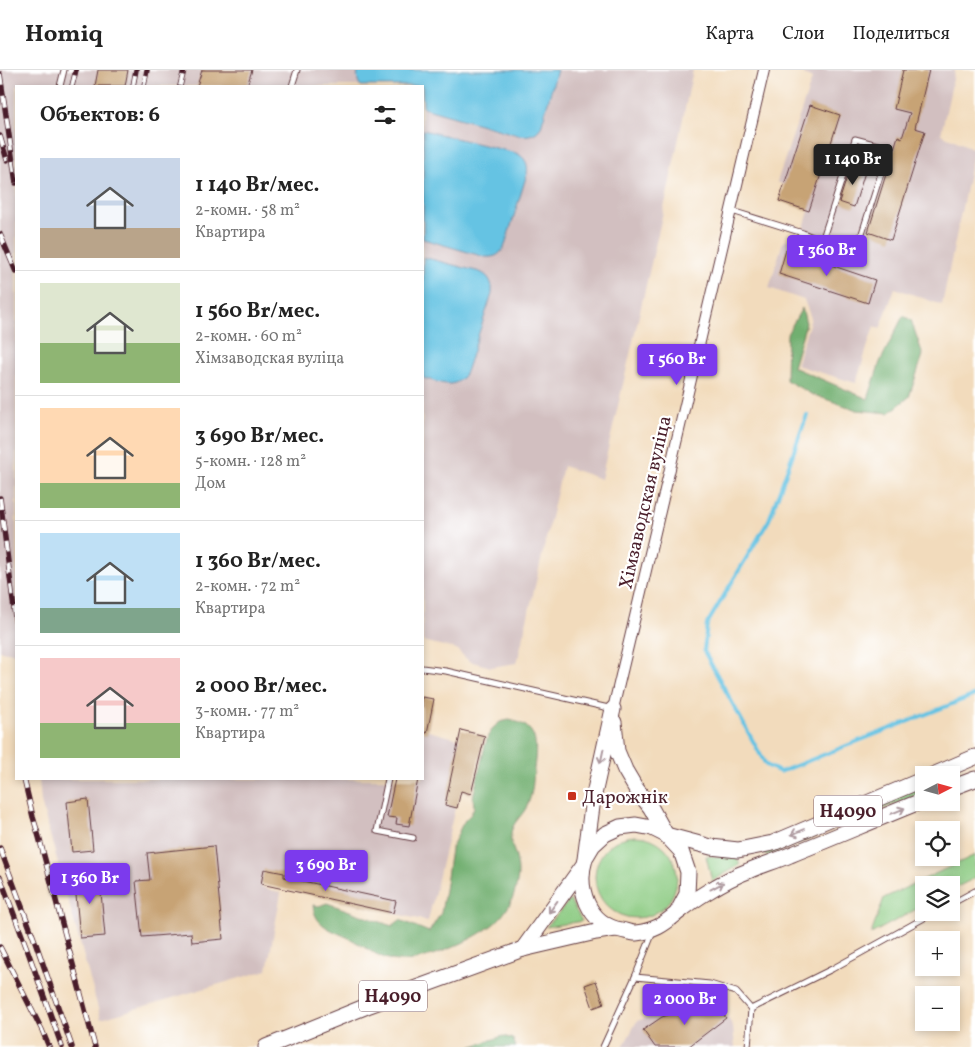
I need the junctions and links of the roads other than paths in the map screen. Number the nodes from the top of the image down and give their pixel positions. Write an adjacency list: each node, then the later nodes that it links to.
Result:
1 (64, 70): 4 (lane)
2 (297, 70): 5 (lane)
3 (764, 70): 6 (street, Хімзаводская вуліца)
4 (60, 85)
5 (292, 85)
6 (732, 211): 7 (lane); 9 (street, Хімзаводская вуліца)
7 (822, 241): 7 (lane)
8 (424, 668): 9 (lane)
9 (613, 708): 17 (main road); 19 (main road, one-way to 19)
10 (975, 757): 11 (main road)
11 (954, 766)
12 (975, 779): 15 (main road)
13 (388, 780): 18 (lane)
14 (915, 783): 17 (main road, Н4090, one-way to 17)
15 (960, 785)
16 (915, 804): 22 (main road, Н4090, one-way to 16)
17 (666, 835): 19 (main road, Н4090); 22 (main road, Н4090)
18 (413, 838)
19 (584, 863): 24 (main road); 26 (main road, Н4090, one-way to 26)
20 (975, 891): 21 (lane)
21 (960, 899)
22 (677, 913): 25 (main road, Н4090)
23 (919, 921): 28 (lane)
24 (615, 929): 25 (main road, Н4090); 26 (main road, Н4090)
25 (654, 929): 27 (lane)
26 (523, 949): 29 (main road, Н4090)
27 (635, 977): 28 (lane); 30 (lane)
28 (751, 1009): 31 (lane)
29 (266, 1047)
30 (603, 1047)
31 (748, 1047)

